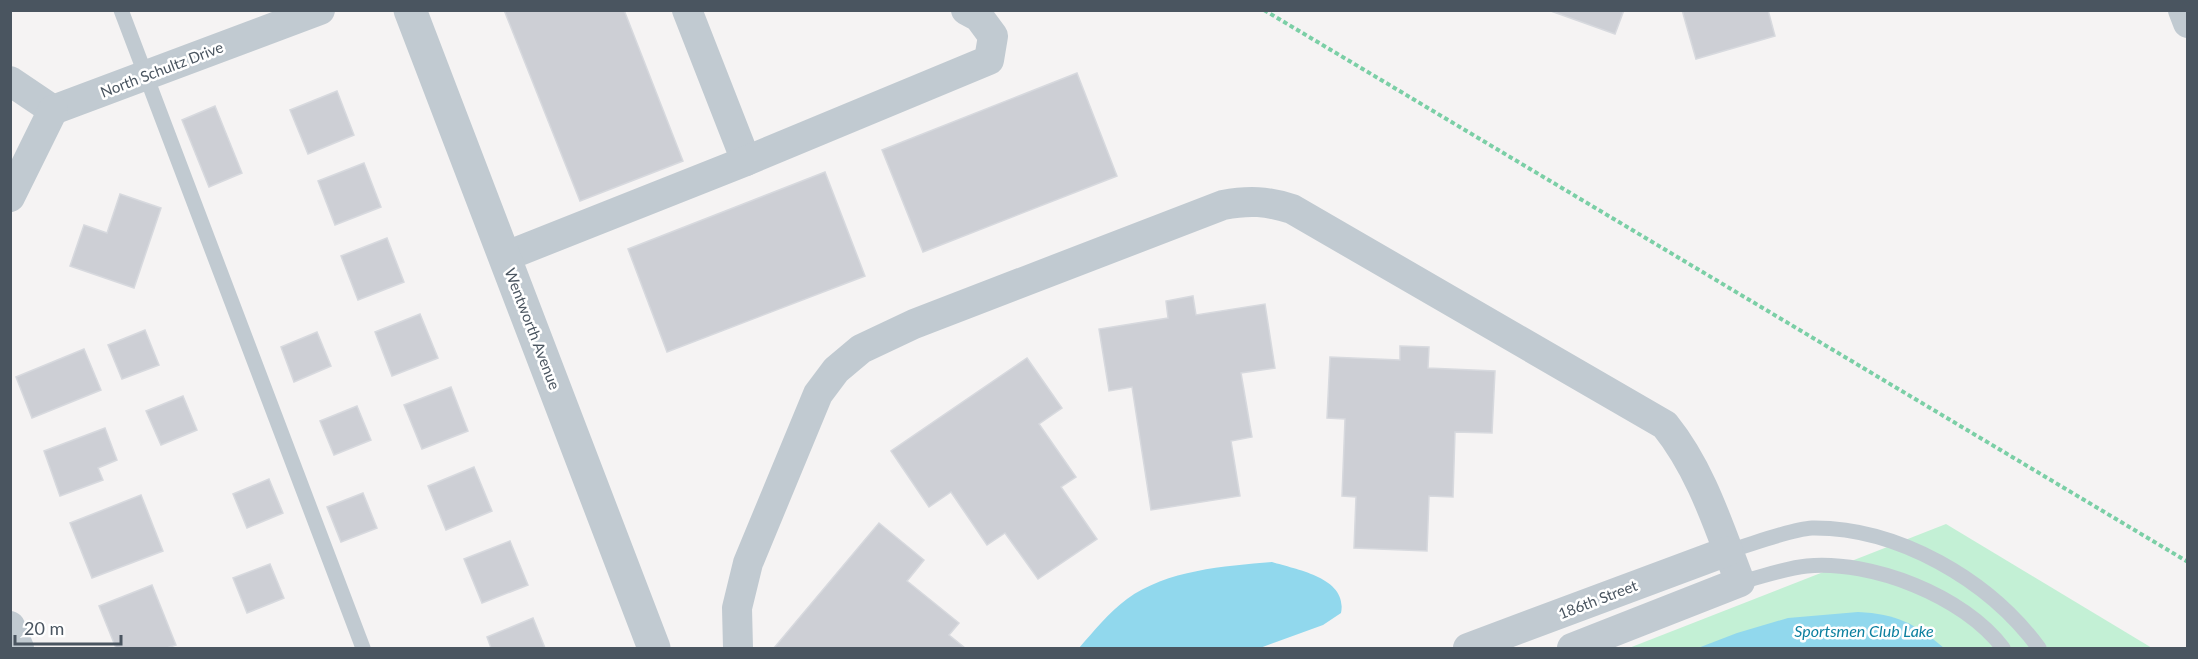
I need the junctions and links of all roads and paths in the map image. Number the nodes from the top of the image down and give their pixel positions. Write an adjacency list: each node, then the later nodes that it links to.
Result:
1 (121, 10): 9 (lane)
2 (320, 10): 9 (street, North Schultz Drive)
3 (410, 10): 14 (street, Wentworth Avenue)
4 (687, 10): 12 (street)
5 (966, 10): 12 (street)
6 (1264, 10): 16 (path)
7 (2183, 10): 8 (street)
8 (2187, 22)
9 (148, 76): 11 (street, North Schultz Drive); 20 (lane)
10 (10, 81): 11 (street)
11 (53, 111): 13 (street)
12 (746, 161): 14 (street)
13 (10, 197)
14 (504, 256): 21 (street, Wentworth Avenue)
15 (1728, 551): 17 (street); 22 (street); 23 (street, 186th Street); 26 (lane)
16 (2187, 562)
17 (1740, 582): 24 (street); 25 (lane)
18 (10, 626): 19 (street)
19 (19, 648)
20 (363, 648)
21 (654, 648)
22 (738, 648)
23 (1468, 648)
24 (1572, 648)
25 (2003, 648)
26 (2039, 648)

